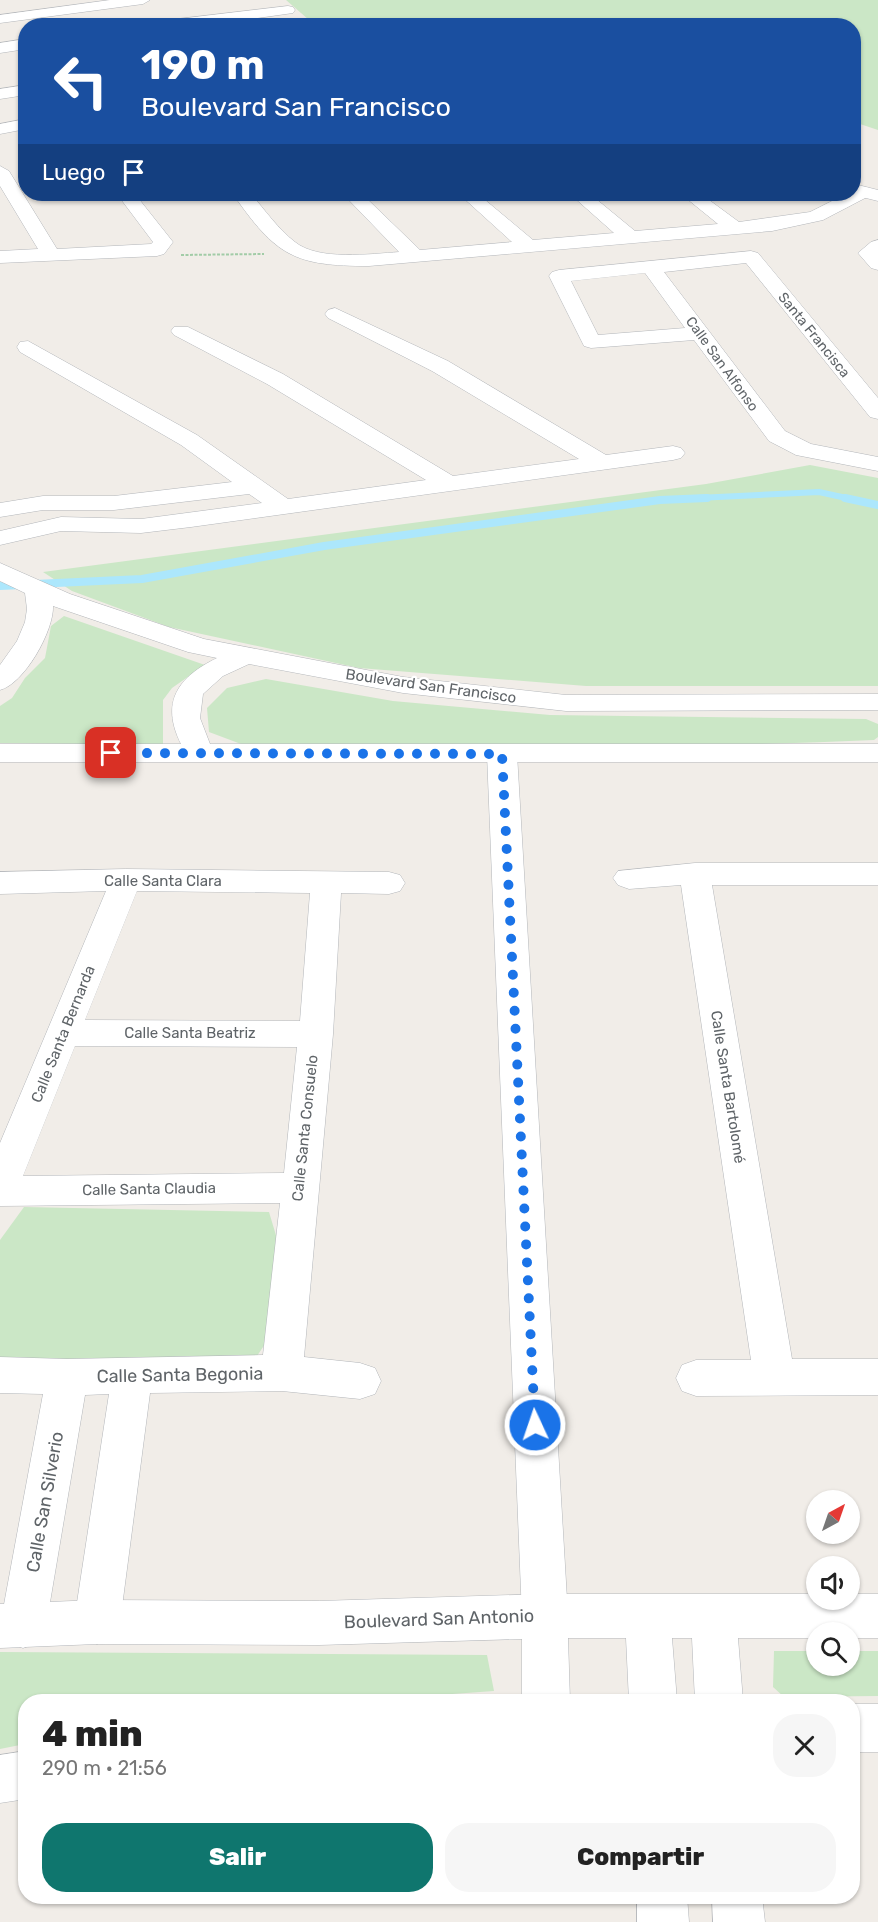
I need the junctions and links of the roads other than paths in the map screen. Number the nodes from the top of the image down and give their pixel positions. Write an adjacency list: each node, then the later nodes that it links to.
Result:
1 (143, 0): 5 (street)
2 (283, 5): 3 (street); 4 (street)
3 (207, 18)
4 (298, 18)
5 (0, 19)
6 (18, 45): 7 (street)
7 (0, 48)
8 (18, 78): 9 (street)
9 (0, 81)
10 (18, 91): 11 (street)
11 (0, 94)
12 (18, 126): 13 (street)
13 (0, 129)
14 (0, 171): 15 (street)
15 (18, 201)
16 (18, 201): 28 (street)
17 (131, 201): 28 (street)
18 (248, 201): 29 (street)
19 (359, 201): 29 (street)
20 (476, 201): 26 (street)
21 (587, 201): 25 (street)
22 (699, 201): 24 (street)
23 (848, 201): 24 (street)
24 (735, 228): 25 (street)
25 (629, 236): 26 (street)
26 (528, 246): 29 (street)
27 (878, 246): 31 (street)
28 (51, 255): 30 (street)
29 (416, 256)
30 (0, 257)
31 (878, 264)
32 (650, 267): 35 (street, Calle San Alfonso); 35 (street); 37 (street, Santa Francisca)
33 (335, 314): 39 (street)
34 (181, 331): 41 (street)
35 (699, 333): 40 (street, Calle San Alfonso)
36 (28, 348): 42 (street)
37 (878, 412)
38 (673, 453): 39 (street)
39 (602, 463): 41 (street)
40 (878, 464)
41 (449, 484): 44 (street)
42 (256, 486): 43 (street); 44 (street)
43 (130, 501): 45 (street); 46 (street)
44 (283, 507): 46 (street)
45 (0, 510)
46 (134, 525): 47 (street)
47 (0, 538)
48 (3, 572): 49 (street, Boulevard San Francisco)
49 (49, 594): 50 (street, Boulevard San Francisco); 51 (street)
50 (246, 655): 52 (street, Boulevard San Francisco); 54 (street)
51 (0, 682)
52 (878, 702)
53 (0, 753): 54 (street)
54 (200, 753): 56 (street)
55 (878, 753): 56 (street)
56 (502, 754): 76 (street)
57 (695, 874): 58 (street); 60 (street); 72 (street, Calle Santa Bartolomé)
58 (629, 878)
59 (126, 880): 61 (street, Calle Santa Clara); 62 (street, Calle Santa Clara); 64 (street, Calle Santa Bernarda)
60 (876, 880)
61 (0, 883)
62 (326, 883): 63 (street, Calle Santa Clara); 65 (street, Calle Santa Consuelo)
63 (389, 883)
64 (63, 1033): 65 (street, Calle Santa Beatriz); 67 (street, Calle Santa Bernarda)
65 (316, 1034): 66 (street, Calle Santa Consuelo)
66 (298, 1188): 67 (street, Calle Santa Claudia); 68 (street, Calle Santa Consuelo)
67 (0, 1189)
68 (282, 1374): 71 (street, Calle Santa Begonia); 75 (street, Calle Santa Begonia)
69 (0, 1375): 70 (street, Calle Santa Begonia)
70 (67, 1377): 71 (street, Calle Santa Begonia); 81 (street, Calle San Silverio)
71 (132, 1377): 80 (street)
72 (774, 1377): 73 (street); 74 (street)
73 (878, 1377)
74 (696, 1378)
75 (360, 1381)
76 (544, 1616): 77 (street, Boulevard San Antonio); 80 (street, Boulevard San Antonio); 82 (street)
77 (648, 1616): 78 (street, Boulevard San Antonio); 83 (street)
78 (713, 1616): 79 (street, Boulevard San Antonio); 84 (street)
79 (878, 1616)
80 (97, 1622): 81 (street, Boulevard San Antonio)
81 (11, 1626)
82 (546, 1694)
83 (653, 1694)
84 (719, 1694)
85 (860, 1728): 86 (street)
86 (878, 1728)
87 (18, 1776): 88 (street)
88 (0, 1779)
89 (662, 1904): 91 (street)
90 (737, 1904): 92 (street)
91 (663, 1922)
92 (739, 1922)

